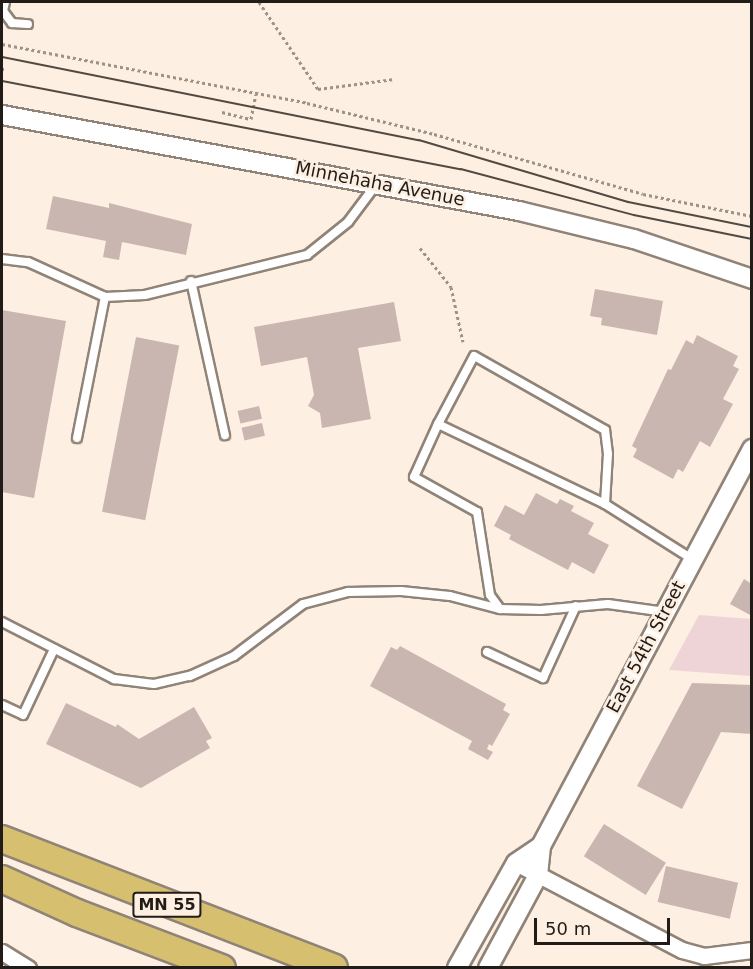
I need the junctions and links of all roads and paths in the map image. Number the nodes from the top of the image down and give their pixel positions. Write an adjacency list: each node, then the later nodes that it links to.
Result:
1 (5, 2): 3 (lane)
2 (259, 2): 5 (path)
3 (28, 24)
4 (2, 44): 6 (path)
5 (394, 79)
6 (255, 94): 7 (path); 10 (path)
7 (222, 112)
8 (2, 115): 9 (street, Minnehaha Avenue)
9 (378, 182): 13 (street, Minnehaha Avenue); 14 (lane)
10 (752, 216)
11 (420, 248): 16 (path)
12 (2, 259): 15 (lane)
13 (752, 279)
14 (191, 281): 15 (lane); 18 (lane)
15 (105, 297): 19 (lane)
16 (463, 342)
17 (438, 424): 21 (lane); 21 (lane); 24 (lane)
18 (225, 435)
19 (77, 438)
20 (752, 449): 22 (street, East 54th Street)
21 (605, 504): 22 (lane)
22 (693, 560): 25 (street, East 54th Street)
23 (576, 606): 24 (lane); 25 (lane); 28 (lane)
24 (500, 609): 27 (lane)
25 (666, 612): 31 (street, East 54th Street)
26 (2, 622): 27 (lane)
27 (54, 649): 29 (lane)
28 (488, 652)
29 (2, 705)
30 (2, 839): 39 (highway, MN 55)
31 (541, 846): 32 (street, East 54th Street); 33 (street, East 54th Street)
32 (516, 863): 33 (street); 40 (street, East 54th Street)
33 (538, 874): 35 (street); 41 (street, East 54th Street)
34 (2, 879): 38 (highway, MN 55)
35 (752, 950)
36 (2, 952): 37 (street)
37 (28, 968)
38 (222, 968)
39 (333, 968)
40 (457, 968)
41 (488, 968)

